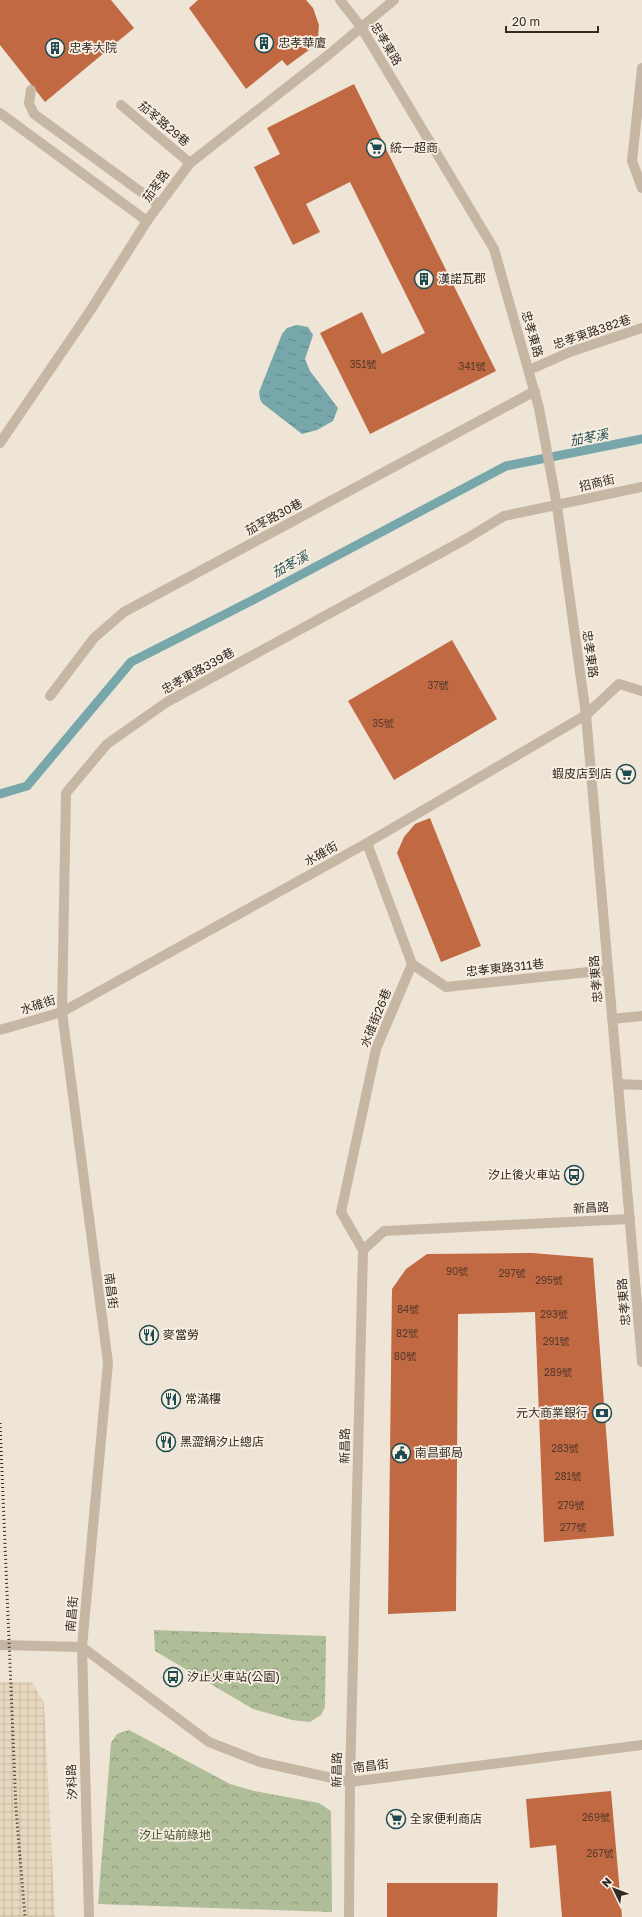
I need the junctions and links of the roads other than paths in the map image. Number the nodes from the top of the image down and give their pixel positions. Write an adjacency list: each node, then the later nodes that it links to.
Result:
1 (340, 0): 3 (street, 忠孝東路)
2 (394, 0): 3 (street, 茄苳路)
3 (360, 27): 8 (street, 茄苳路); 13 (street, 忠孝東路)
4 (642, 68): 9 (street)
5 (31, 90): 10 (street)
6 (121, 105): 8 (street, 茄苳路29巷)
7 (0, 113): 11 (street)
8 (190, 163): 10 (street, 茄苳路)
9 (642, 188)
10 (159, 205): 11 (street, 茄苳路)
11 (147, 221): 15 (street, 茄苳路)
12 (642, 328): 13 (street, 忠孝東路382巷)
13 (529, 370): 14 (street, 忠孝東路)
14 (535, 390): 17 (street, 忠孝東路); 19 (street, 茄苳路30巷)
15 (0, 442)
16 (642, 487): 17 (street, 招商街)
17 (557, 506): 20 (street, 忠孝東路); 24 (street, 忠孝東路339巷)
18 (642, 691): 20 (street, 水碓街)
19 (50, 696)
20 (586, 716): 21 (street, 水碓街); 23 (street, 忠孝東路)
21 (368, 843): 22 (street); 24 (street, 水碓街)
22 (412, 964): 23 (street, 忠孝東路311巷); 31 (street, 水碓街26巷)
23 (608, 970): 26 (street, 忠孝東路)
24 (62, 1012): 27 (street, 水碓街); 34 (street, 南昌街)
25 (642, 1016): 26 (street)
26 (612, 1019): 28 (street, 忠孝東路)
27 (0, 1030)
28 (618, 1084): 29 (street); 30 (street, 忠孝東路)
29 (642, 1085)
30 (630, 1219): 31 (street, 新昌路); 32 (street, 忠孝東路)
31 (363, 1250): 36 (street, 新昌路)
32 (642, 1362)
33 (0, 1645): 34 (street)
34 (82, 1647): 36 (street, 南昌街); 37 (street, 汐科路)
35 (642, 1746): 36 (street, 南昌街)
36 (350, 1782): 38 (street, 新昌路)
37 (89, 1917)
38 (348, 1917)

